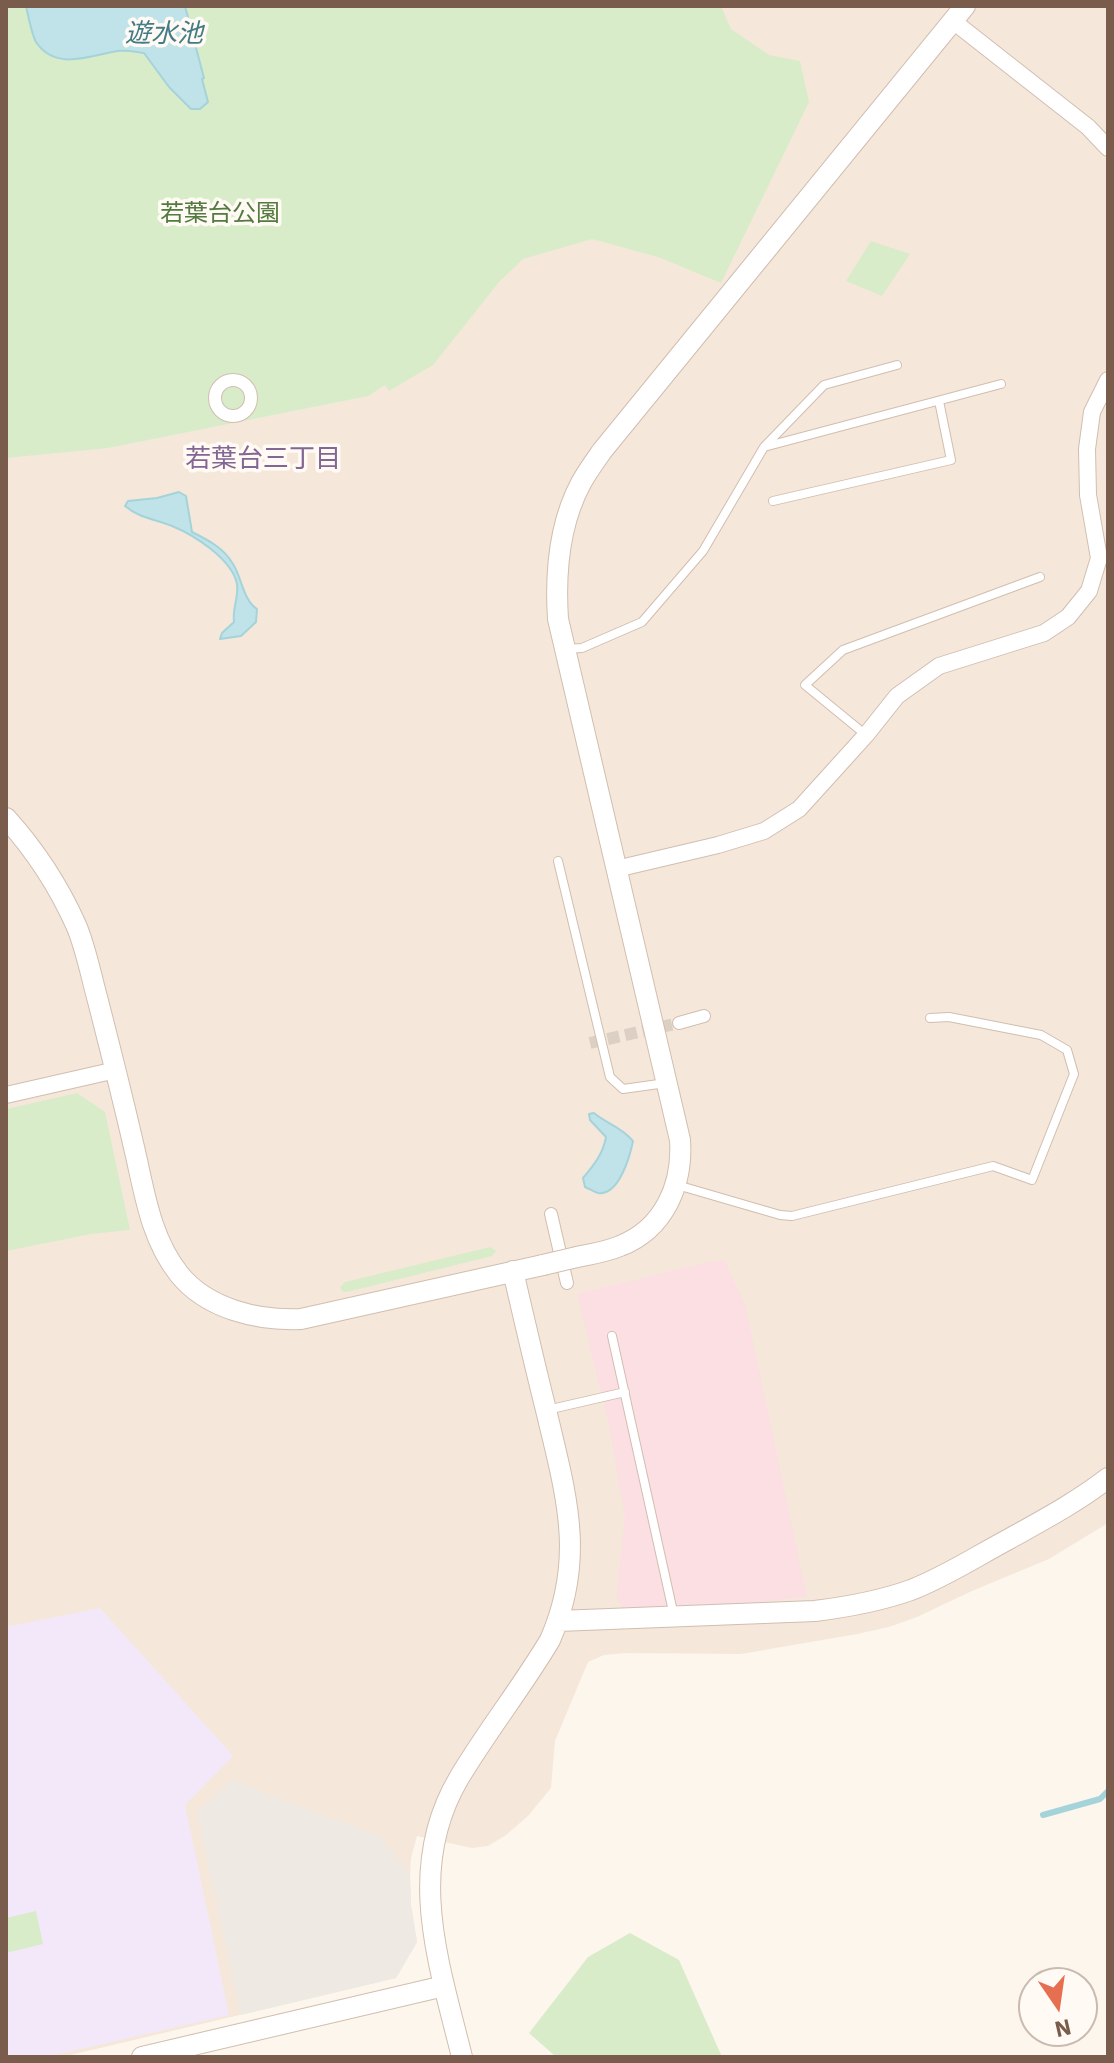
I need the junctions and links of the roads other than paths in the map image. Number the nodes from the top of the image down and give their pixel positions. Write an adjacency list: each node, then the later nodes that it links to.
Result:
1 (959, 13): 2 (street); 10 (street)
2 (1108, 148)
3 (897, 365): 7 (lane)
4 (1108, 380): 11 (street)
5 (1001, 384): 6 (lane)
6 (939, 401): 7 (lane); 8 (lane)
7 (764, 447): 10 (lane)
8 (773, 501)
9 (1040, 577): 11 (lane)
10 (564, 649): 14 (street)
11 (866, 735): 14 (street)
12 (6, 818): 18 (street)
13 (558, 861): 19 (lane)
14 (616, 869): 19 (street)
15 (704, 1016): 17 (street)
16 (930, 1018): 21 (lane)
17 (679, 1023)
18 (116, 1070): 20 (street); 23 (street)
19 (666, 1083): 21 (street)
20 (6, 1095)
21 (677, 1185): 23 (street, bridge)
22 (551, 1214): 24 (street)
23 (513, 1271): 27 (street)
24 (567, 1283)
25 (612, 1336): 26 (lane)
26 (625, 1392): 27 (lane); 29 (lane)
27 (555, 1408): 30 (street)
28 (1108, 1478): 29 (street)
29 (674, 1617): 30 (street)
30 (558, 1621): 31 (street)
31 (444, 1986): 32 (street); 33 (street)
32 (142, 2057)
33 (462, 2057)

